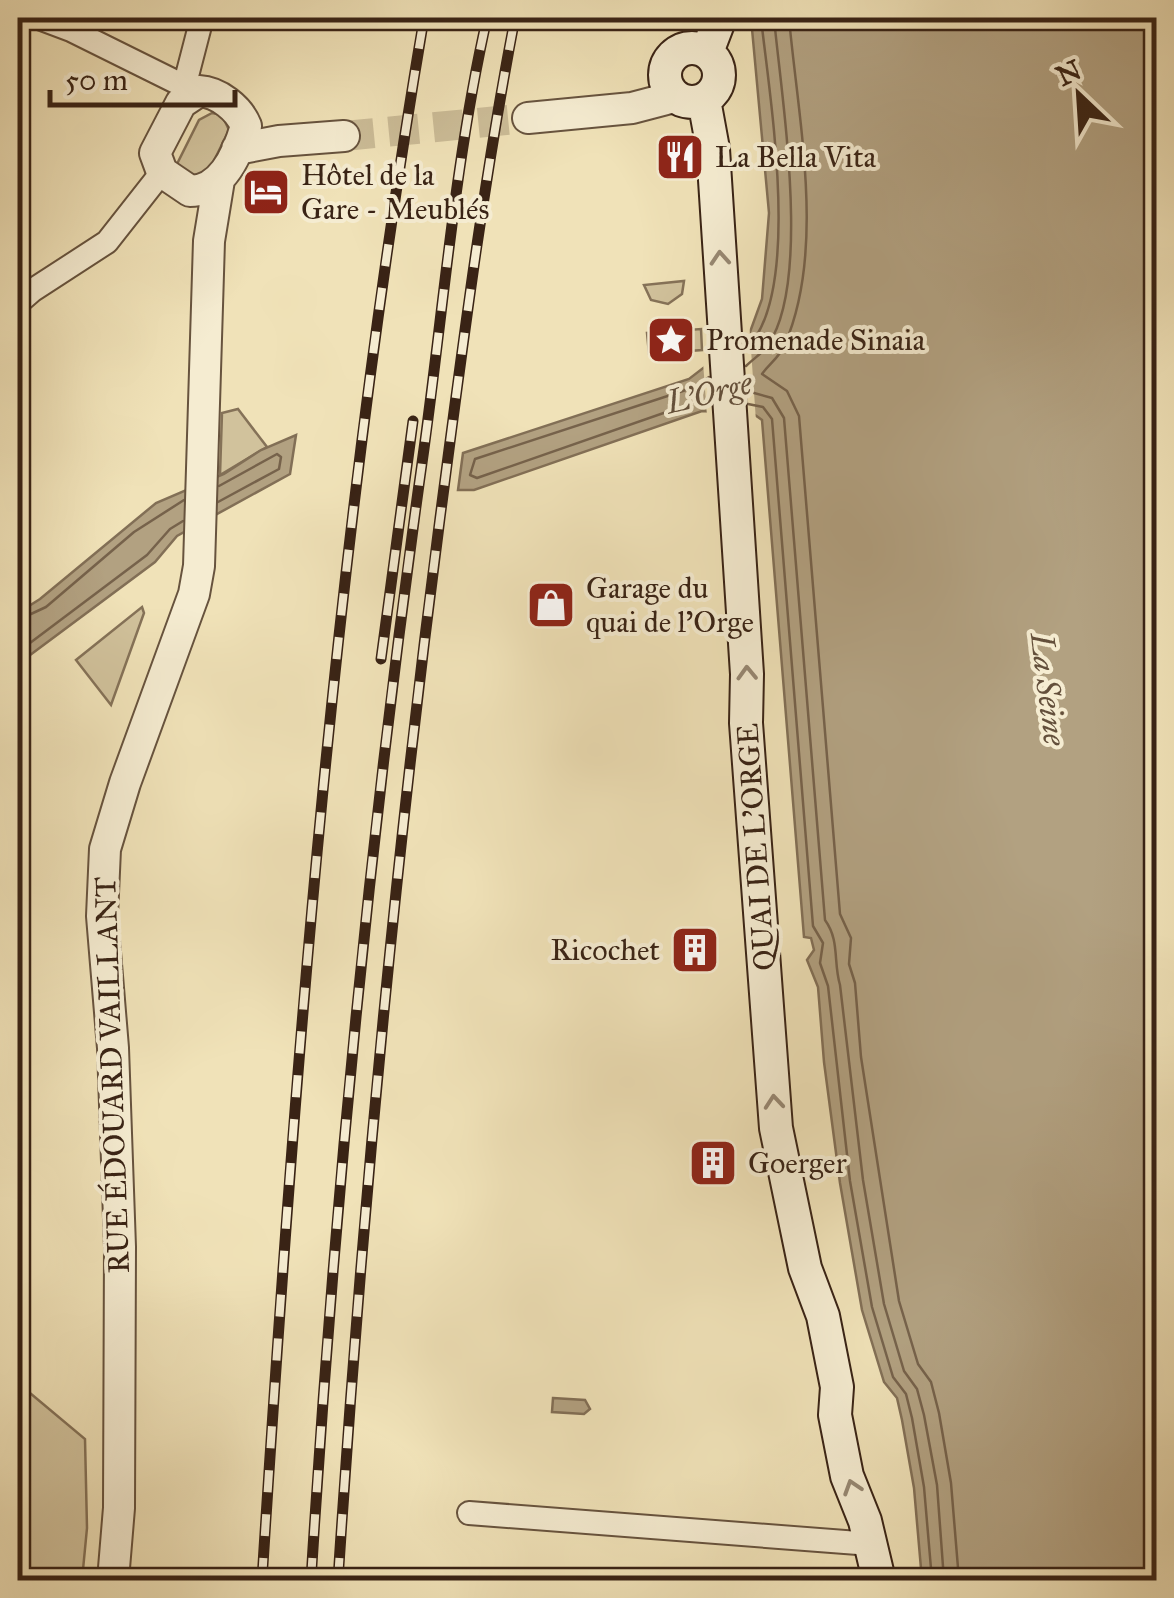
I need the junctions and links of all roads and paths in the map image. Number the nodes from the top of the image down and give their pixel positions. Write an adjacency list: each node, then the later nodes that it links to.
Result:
1 (39, 18): 5 (street)
2 (202, 18): 5 (street)
3 (720, 18): 4 (main road)
4 (698, 39): 6 (main road); 6 (main road)
5 (182, 94): 9 (street); 10 (street)
6 (689, 98): 7 (street); 14 (main road, QUAI DE L'ORGE, one-way to 6)
7 (528, 118)
8 (344, 136): 9 (street)
9 (241, 138): 11 (street)
10 (162, 172): 11 (street); 12 (street)
11 (204, 185): 15 (street, RUE ÉDOUARD VAILLANT)
12 (18, 303)
13 (469, 1513): 14 (street)
14 (870, 1544): 16 (main road, QUAI DE L'ORGE)
15 (113, 1580)
16 (879, 1580)

